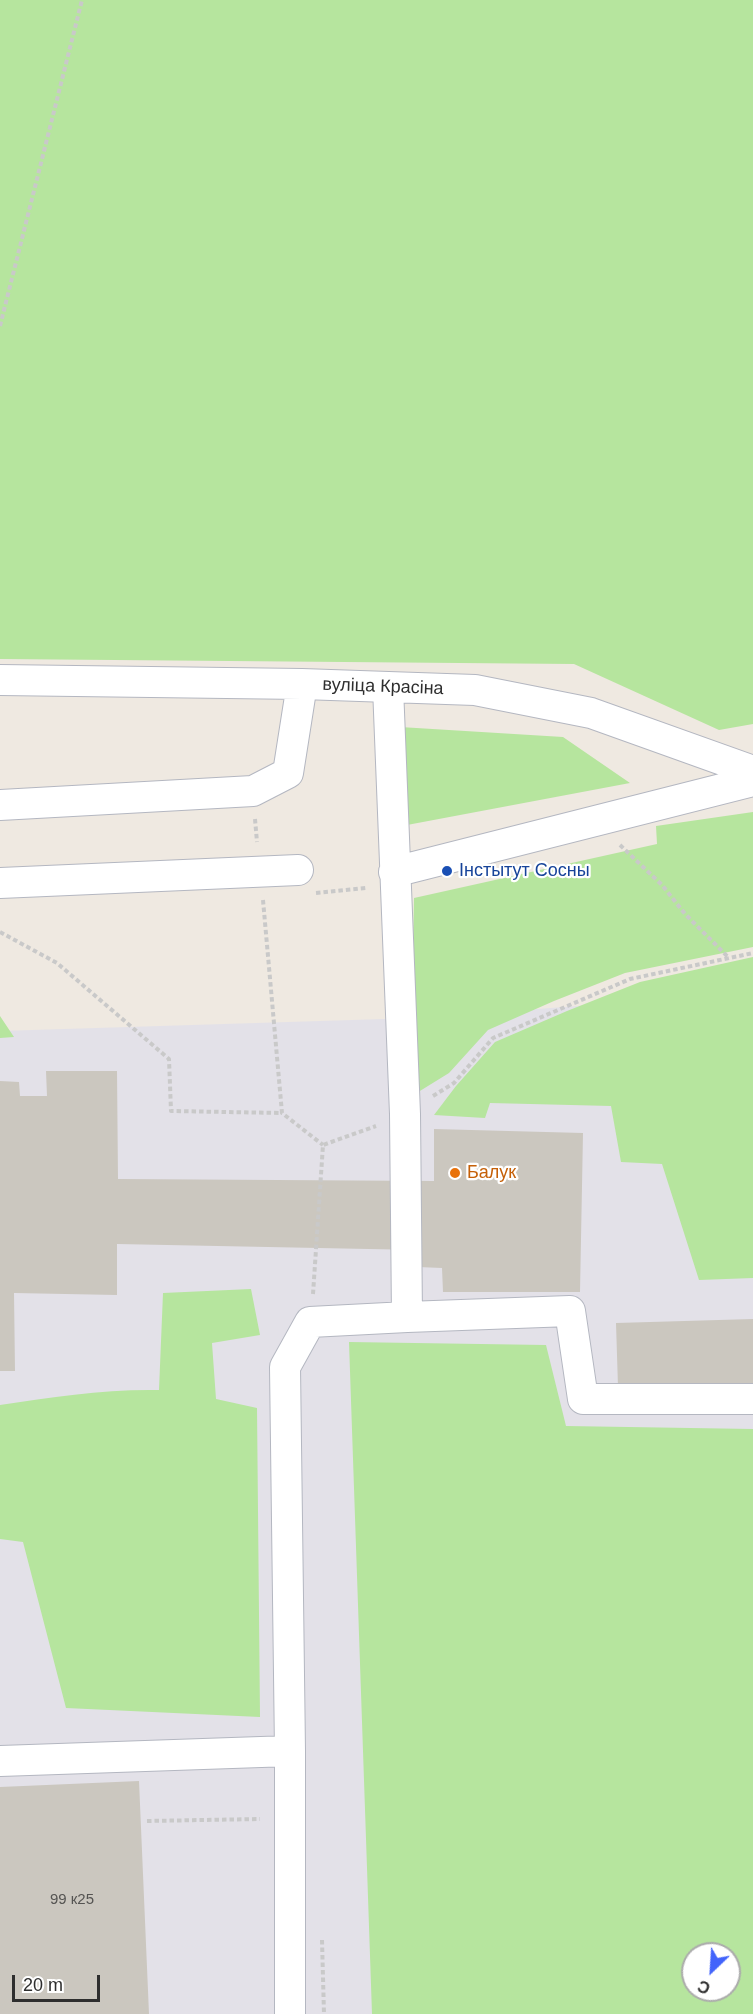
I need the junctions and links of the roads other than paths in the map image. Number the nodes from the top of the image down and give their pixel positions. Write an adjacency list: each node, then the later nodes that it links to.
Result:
1 (0, 680): 2 (street, вуліца Красіна)
2 (302, 684): 3 (street, вуліца Красіна); 6 (street)
3 (388, 687): 4 (street, вуліца Красіна); 8 (street)
4 (753, 771)
5 (753, 781): 8 (street)
6 (0, 805)
7 (298, 870): 9 (street)
8 (394, 872): 10 (street)
9 (0, 884)
10 (407, 1317): 11 (street); 12 (street)
11 (753, 1400)
12 (290, 1751): 13 (street); 14 (street)
13 (0, 1761)
14 (290, 2014)

